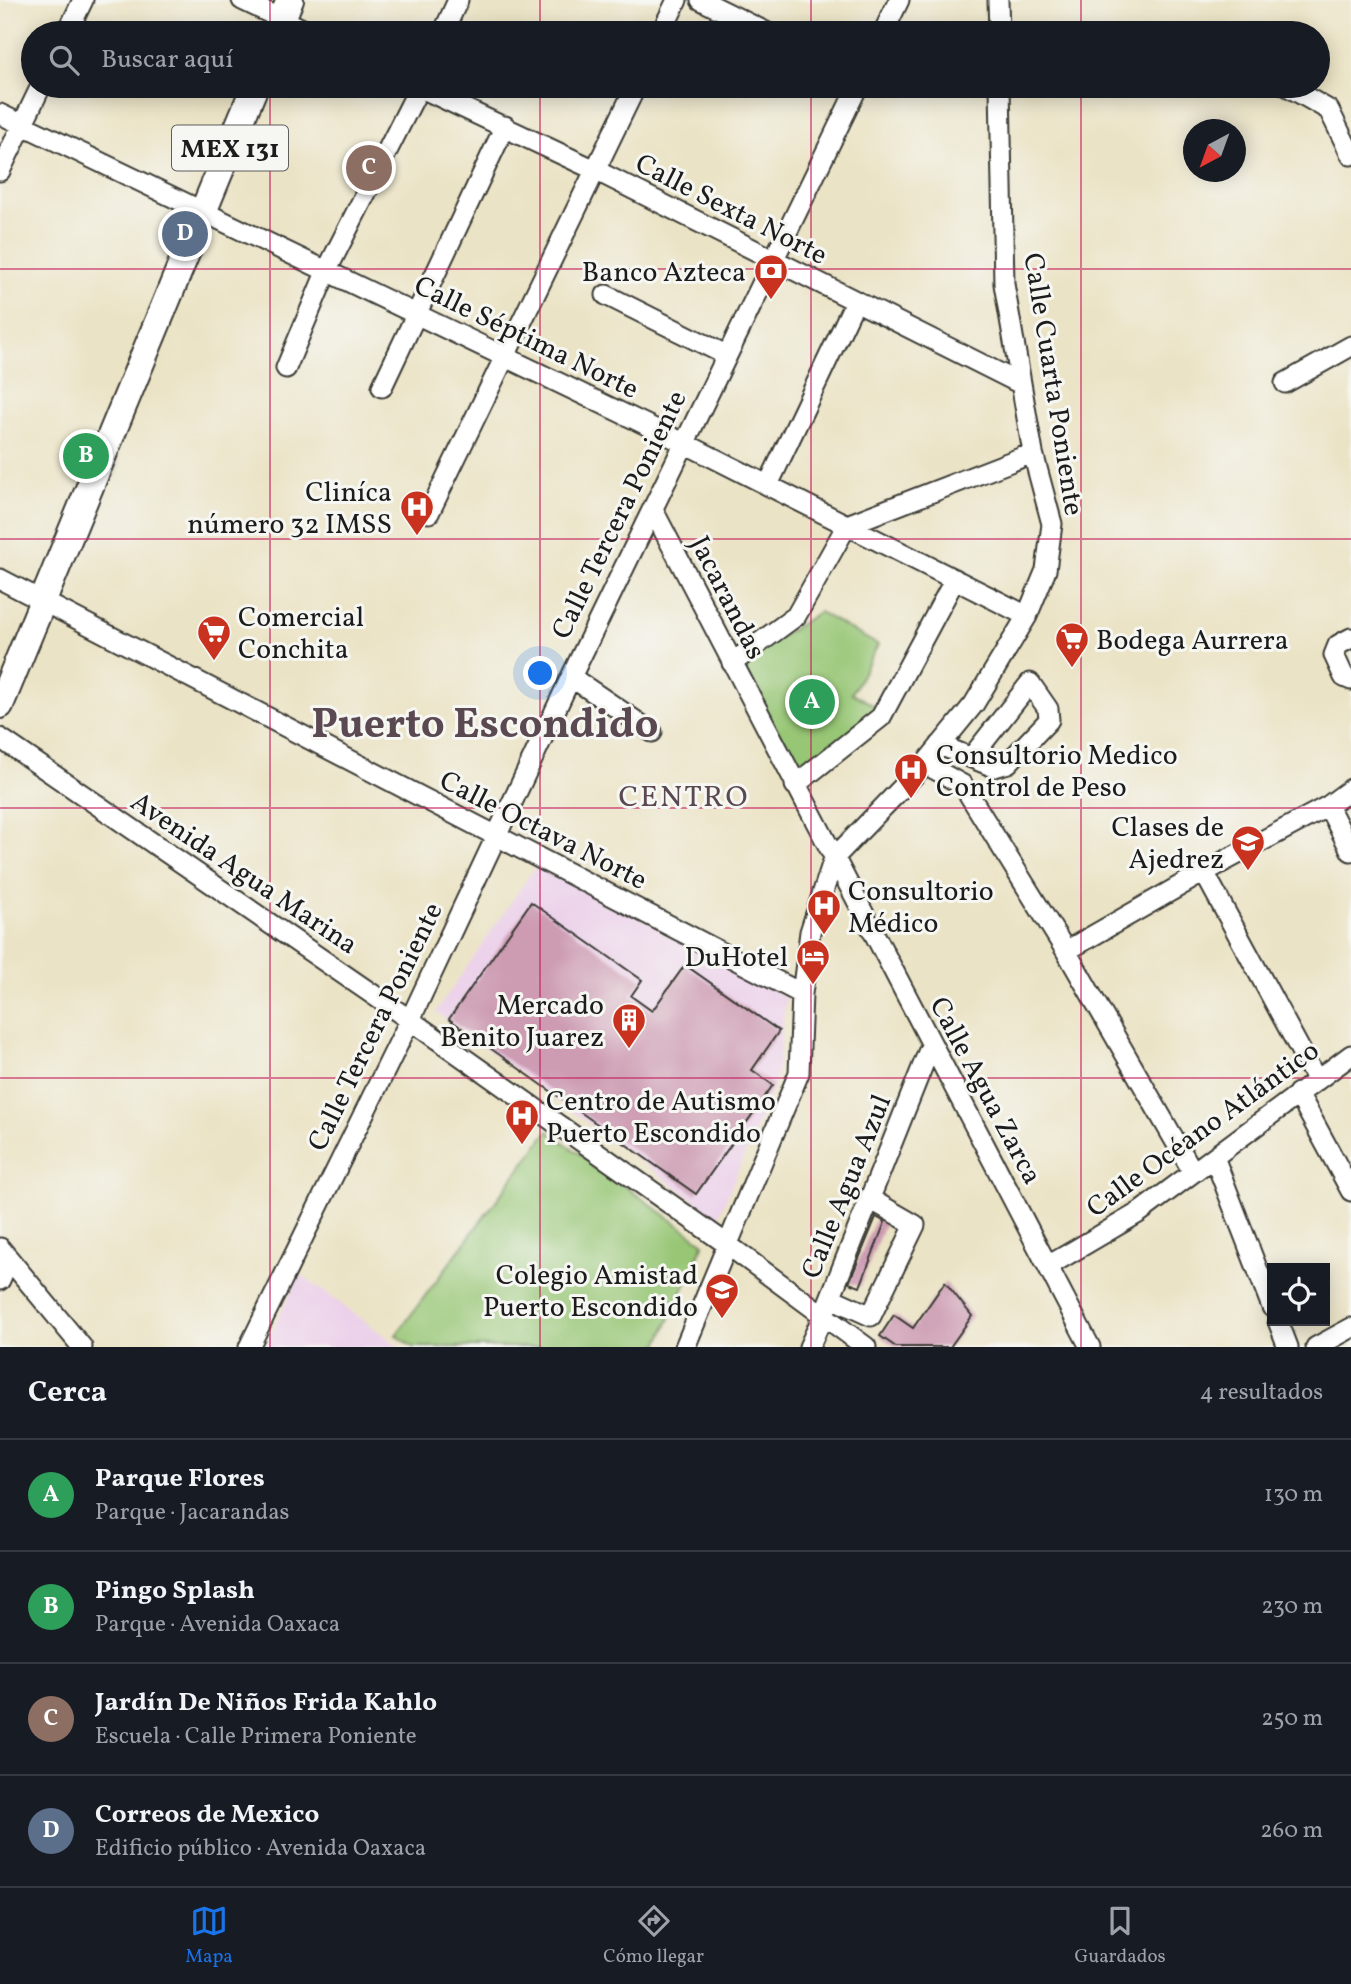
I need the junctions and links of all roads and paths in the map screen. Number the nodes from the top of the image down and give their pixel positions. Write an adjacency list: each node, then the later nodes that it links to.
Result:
1 (83, 0): 9 (street)
2 (242, 0): 8 (street)
3 (458, 0): 10 (street)
4 (677, 0): 11 (street)
5 (701, 0): 12 (street)
6 (899, 0): 13 (street)
7 (998, 0): 14 (street)
8 (283, 17)
9 (72, 21)
10 (448, 21)
11 (667, 21)
12 (744, 21)
13 (889, 21)
14 (999, 21)
15 (35, 98): 24 (street)
16 (250, 98): 29 (main road, MEX 131)
17 (413, 98): 31 (street)
18 (445, 98): 25 (street, Calle Sexta Norte)
19 (630, 98): 27 (street)
20 (852, 98): 30 (street, Calle Tercera Poniente)
21 (1000, 98): 40 (street, Calle Cuarta Poniente)
22 (1308, 98): 26 (street)
23 (0, 114): 24 (street, Calle Séptima Norte)
24 (22, 124): 28 (street); 29 (street, Calle Séptima Norte)
25 (505, 126): 27 (street, Calle Sexta Norte); 34 (street)
26 (1351, 155)
27 (595, 170): 30 (street, Calle Sexta Norte); 36 (street)
28 (0, 171)
29 (204, 211): 31 (street, Calle Séptima Norte); 50 (main road, MEX 131)
30 (773, 260): 33 (street, Calle Sexta Norte); 37 (street, Calle Tercera Poniente)
31 (327, 270): 34 (street, Calle Séptima Norte); 38 (street)
32 (606, 295): 37 (street)
33 (855, 302): 40 (street, Calle Sexta Norte); 44 (street)
34 (416, 314): 36 (street, Calle Séptima Norte); 41 (street)
35 (1351, 346): 39 (street)
36 (505, 355): 42 (street, Calle Séptima Norte); 46 (street)
37 (726, 355): 42 (street, Calle Tercera Poniente)
38 (286, 368)
39 (1284, 383)
40 (1021, 384): 43 (street, Calle Cuarta Poniente)
41 (382, 387)
42 (684, 443): 44 (street, Calle Séptima Norte); 45 (street, Calle Tercera Poniente)
43 (1033, 453): 47 (street); 51 (street, Calle Cuarta Poniente)
44 (768, 485): 47 (street, Calle Séptima Norte)
45 (653, 510): 53 (street, Jacarandas); 54 (street, Calle Tercera Poniente)
46 (429, 513)
47 (847, 524): 49 (street, Calle Séptima Norte); 53 (street)
48 (0, 579): 50 (street, Calle Octava Norte)
49 (955, 579): 51 (street, Calle Séptima Norte); 62 (street)
50 (44, 600): 56 (main road, MEX 131); 65 (street, Calle Octava Norte)
51 (1027, 617): 59 (street, Calle Cuarta Poniente)
52 (1351, 638): 55 (street)
53 (732, 663): 62 (street, Jacarandas)
54 (571, 677): 57 (street); 65 (street, Calle Tercera Poniente)
55 (1351, 680)
56 (0, 705)
57 (652, 732)
58 (0, 738): 71 (street, Avenida Agua Marina)
59 (940, 745): 60 (street); 61 (street, Calle Cuarta Poniente)
60 (971, 758)
61 (925, 764): 67 (street, Calle Cuarta Poniente); 69 (street)
62 (795, 785): 67 (street, Jacarandas)
63 (1351, 789): 64 (street)
64 (1328, 806): 66 (street); 68 (street)
65 (496, 835): 70 (street, Calle Octava Norte); 71 (street, Calle Tercera Poniente)
66 (1351, 851)
67 (834, 858): 70 (street, Calle Cuarta Poniente); 72 (street, Calle Agua Zarca)
68 (1204, 872): 69 (street); 74 (street)
69 (1066, 951): 77 (street)
70 (802, 994): 80 (street, Calle Cuarta Poniente)
71 (410, 1020): 80 (street, Avenida Agua Marina); 89 (street, Calle Tercera Poniente)
72 (931, 1045): 79 (street, Calle Agua Azul); 82 (street, Calle Agua Zarca)
73 (1351, 1055): 74 (street, Calle Océano Atlántico)
74 (1317, 1079): 75 (street, Calle Océano Atlántico)
75 (1298, 1093): 76 (street, Calle Océano Atlántico); 78 (street)
76 (1214, 1157): 77 (street, Calle Océano Atlántico); 84 (street)
77 (1193, 1172): 82 (street, Calle Océano Atlántico)
78 (1351, 1191)
79 (870, 1199): 85 (street, Calle Agua Azul); 85 (street)
80 (728, 1245): 85 (street, Avenida Agua Marina); 90 (street, Calle Cuarta Poniente)
81 (4, 1254): 83 (street); 88 (street)
82 (1048, 1266): 93 (street, Calle Agua Zarca)
83 (0, 1280)
84 (1267, 1294)
85 (827, 1307): 91 (street, Calle Agua Azul); 92 (street, Avenida Agua Marina)
86 (1280, 1326): 94 (street)
87 (1351, 1328): 95 (street)
88 (82, 1347)
89 (249, 1347)
90 (685, 1347)
91 (809, 1347)
92 (866, 1347)
93 (1090, 1347)
94 (1288, 1347)
95 (1316, 1347)

